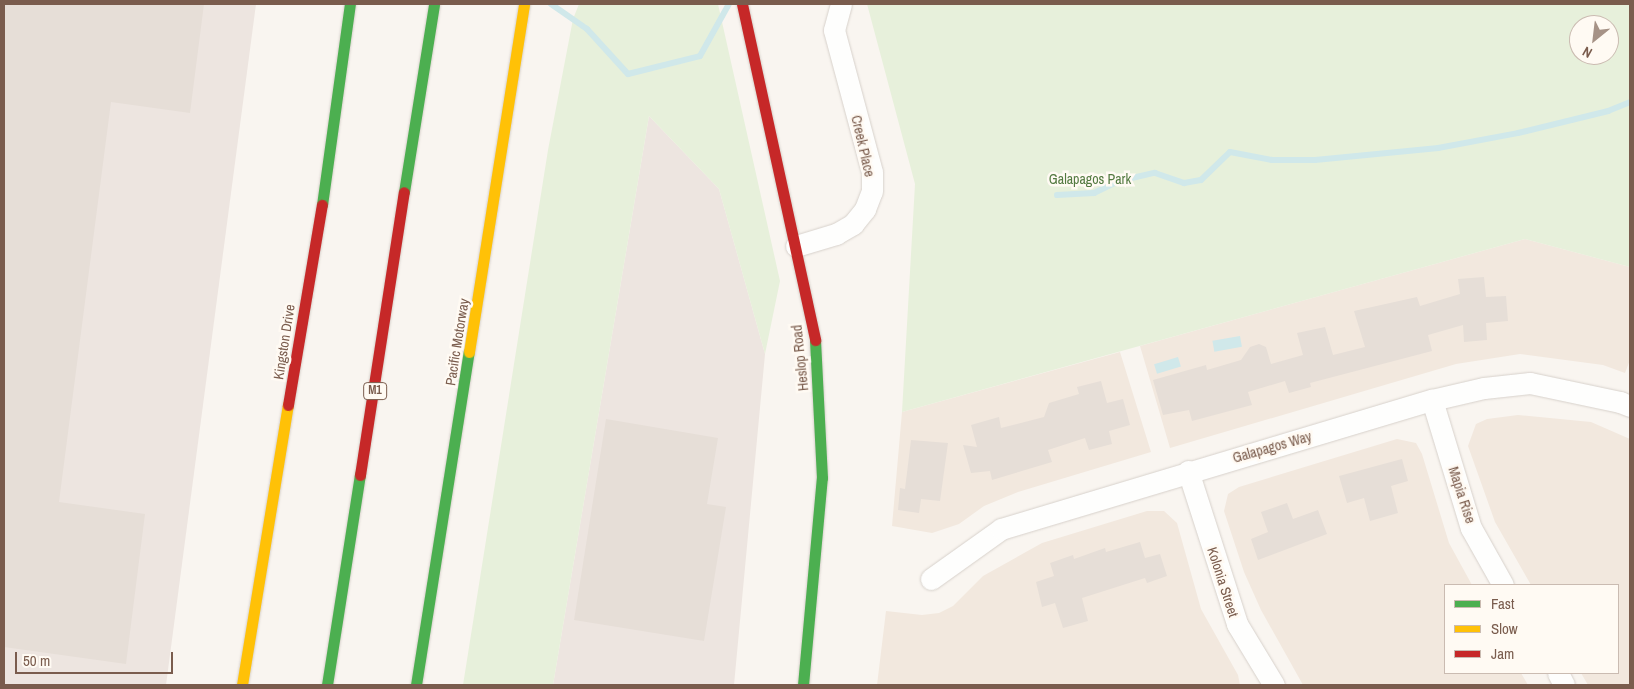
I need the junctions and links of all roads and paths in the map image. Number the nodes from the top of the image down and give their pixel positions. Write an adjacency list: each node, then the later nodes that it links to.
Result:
1 (350, 4): 12 (main road, Kingston Drive)
2 (434, 4): 13 (main road, M1)
3 (524, 4): 14 (main road, Pacific Motorway)
4 (742, 4): 6 (main road, Heslop Road)
5 (841, 4): 6 (street, Creek Place)
6 (796, 246): 15 (main road, Heslop Road)
7 (1432, 400): 8 (street, Galapagos Way); 9 (street, Galapagos Way); 11 (street, Mapia Rise)
8 (1630, 406)
9 (1188, 471): 10 (street, Galapagos Way); 16 (street, Kolonia Street)
10 (931, 579)
11 (1502, 584)
12 (242, 685)
13 (327, 685)
14 (416, 685)
15 (803, 685)
16 (1274, 685)

